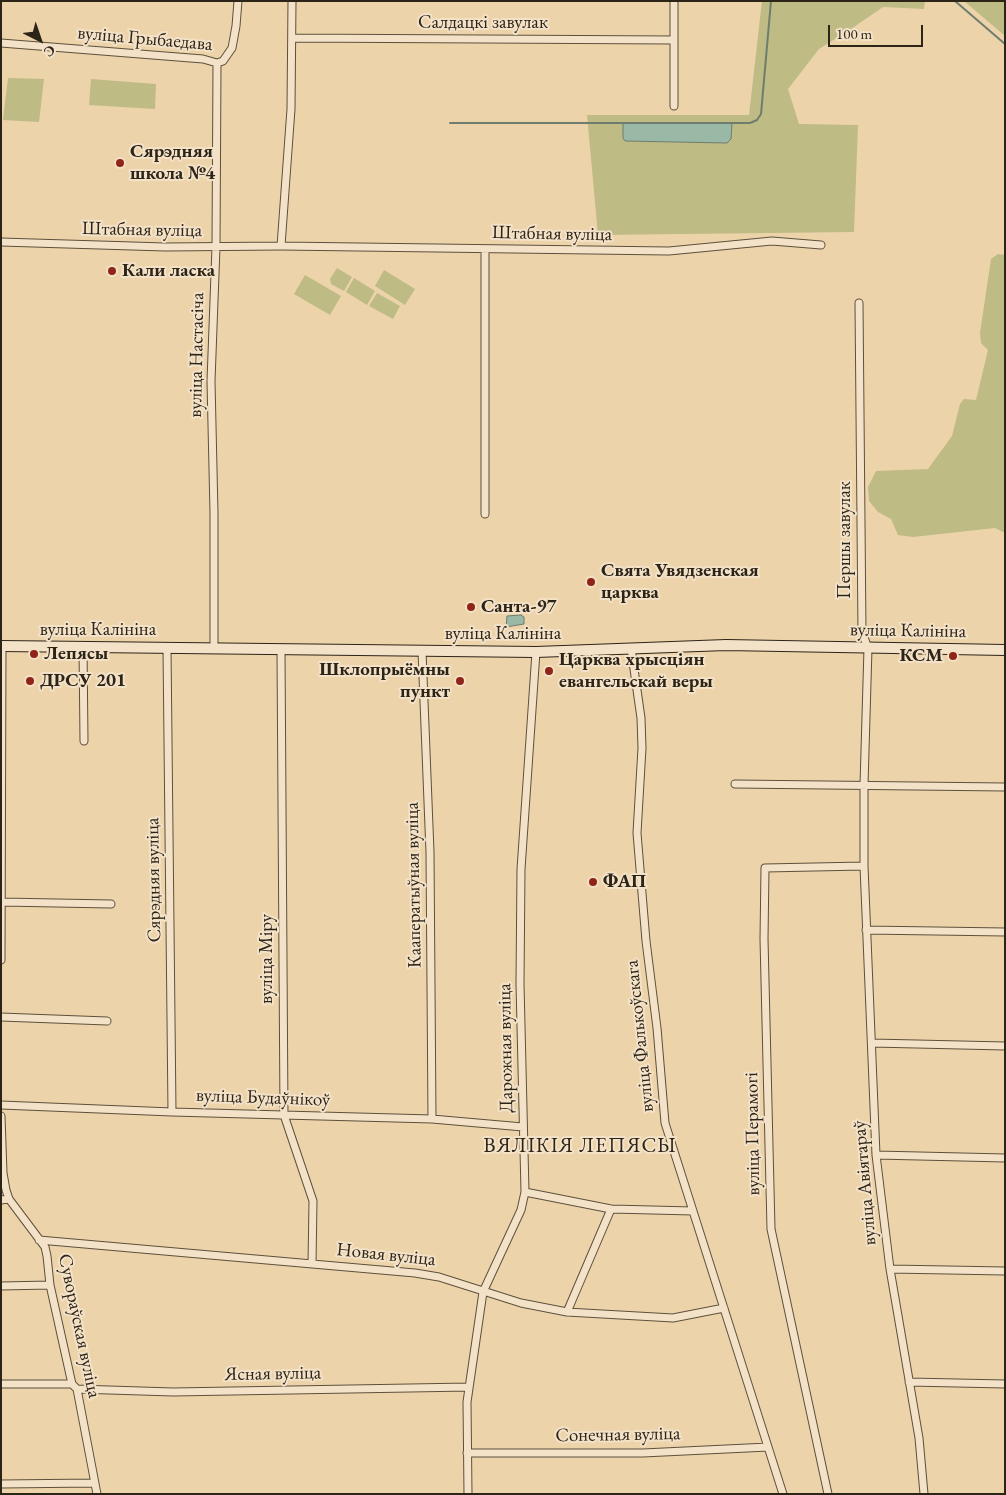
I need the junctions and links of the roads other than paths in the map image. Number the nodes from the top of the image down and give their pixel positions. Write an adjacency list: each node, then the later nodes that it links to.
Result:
1 (238, 1): 7 (street, вуліца Грыбаедава)
2 (292, 1): 4 (street)
3 (674, 1): 5 (street)
4 (292, 38): 5 (street, Салдацкі завулак); 11 (street)
5 (674, 40): 8 (street)
6 (1, 43): 7 (street, вуліца Грыбаедава)
7 (217, 63): 12 (street, вуліца Настасіча)
8 (674, 106)
9 (1, 242): 12 (street, Штабная вуліца)
10 (821, 245): 13 (street, Штабная вуліца)
11 (282, 246): 12 (street, Штабная вуліца); 13 (street, Штабная вуліца)
12 (216, 247): 21 (street, вуліца Настасіча)
13 (485, 249): 15 (street)
14 (859, 303): 20 (street, Першы завулак)
15 (485, 514)
16 (1, 646): 17 (street, вуліца Калініна); 31 (street)
17 (82, 647): 18 (street, вуліца Калініна); 26 (street)
18 (167, 648): 21 (street, вуліца Калініна); 41 (street, Сярэдняя вуліца)
19 (631, 648): 20 (street, вуліца Калініна); 25 (street, вуліца Калініна); 51 (street, вуліца Фалькоўскага)
20 (868, 648): 23 (street, вуліца Калініна); 28 (street, Першы завулак)
21 (214, 649): 22 (street, вуліца Калініна)
22 (281, 650): 24 (street, вуліца Калініна); 42 (street, вуліца Міру)
23 (1005, 650)
24 (422, 652): 25 (street, вуліца Калініна); 44 (street, Кааператыўная вуліца)
25 (536, 652): 45 (street, Дарожная вуліца)
26 (84, 741)
27 (735, 784): 28 (street)
28 (864, 786): 29 (street); 30 (street, Першы завулак)
29 (1005, 787)
30 (864, 866): 33 (street, вуліца Авіятараў); 73 (street, вуліца Перамогі)
31 (2, 902): 32 (street); 35 (street)
32 (110, 904)
33 (866, 930): 34 (street); 38 (street, вуліца Авіятараў)
34 (1005, 932)
35 (1, 960)
36 (1, 1017): 37 (street)
37 (107, 1021)
38 (872, 1043): 39 (street); 46 (street, вуліца Авіятараў)
39 (1005, 1046)
40 (1, 1105): 41 (street, вуліца Будаўнікоў)
41 (172, 1112): 42 (street, вуліца Будаўнікоў)
42 (284, 1115): 44 (street, вуліца Будаўнікоў); 53 (street, вуліца Міру)
43 (1, 1116): 49 (street, Сувораўская вуліца)
44 (432, 1119): 45 (street, вуліца Будаўнікоў)
45 (523, 1127): 48 (street, Дарожная вуліца)
46 (876, 1155): 47 (street); 54 (street, вуліца Авіятараў)
47 (1005, 1158)
48 (525, 1192): 50 (street); 58 (street, Дарожная вуліца)
49 (5, 1199): 52 (street, Сувораўская вуліца)
50 (611, 1209): 51 (street); 60 (street)
51 (693, 1211): 59 (street, вуліца Фалькоўскага)
52 (39, 1240): 53 (street, Новая вуліца); 56 (street, Сувораўская вуліца)
53 (312, 1264): 58 (street, Новая вуліца)
54 (890, 1268): 55 (street); 61 (street, вуліца Авіятараў)
55 (1005, 1271)
56 (50, 1285): 57 (street); 64 (street, Сувораўская вуліца)
57 (1, 1286)
58 (483, 1292): 60 (street, Новая вуліца); 65 (street, Дарожная вуліца)
59 (724, 1308): 60 (street, Новая вуліца); 66 (street, вуліца Фалькоўскага)
60 (567, 1312)
61 (909, 1382): 63 (street); 74 (street, вуліца Авіятараў)
62 (1, 1384): 64 (street, Ясная вуліца)
63 (1005, 1384)
64 (74, 1387): 65 (street, Ясная вуліца); 68 (street, Сувораўская вуліца)
65 (469, 1388): 67 (street, Дарожная вуліца)
66 (768, 1447): 67 (street, Сонечная вуліца); 72 (street, вуліца Фалькоўскага)
67 (467, 1453): 71 (street, Дарожная вуліца)
68 (95, 1483): 69 (street); 70 (street, Сувораўская вуліца)
69 (1, 1484)
70 (97, 1494)
71 (468, 1494)
72 (783, 1494)
73 (828, 1494)
74 (924, 1494)

